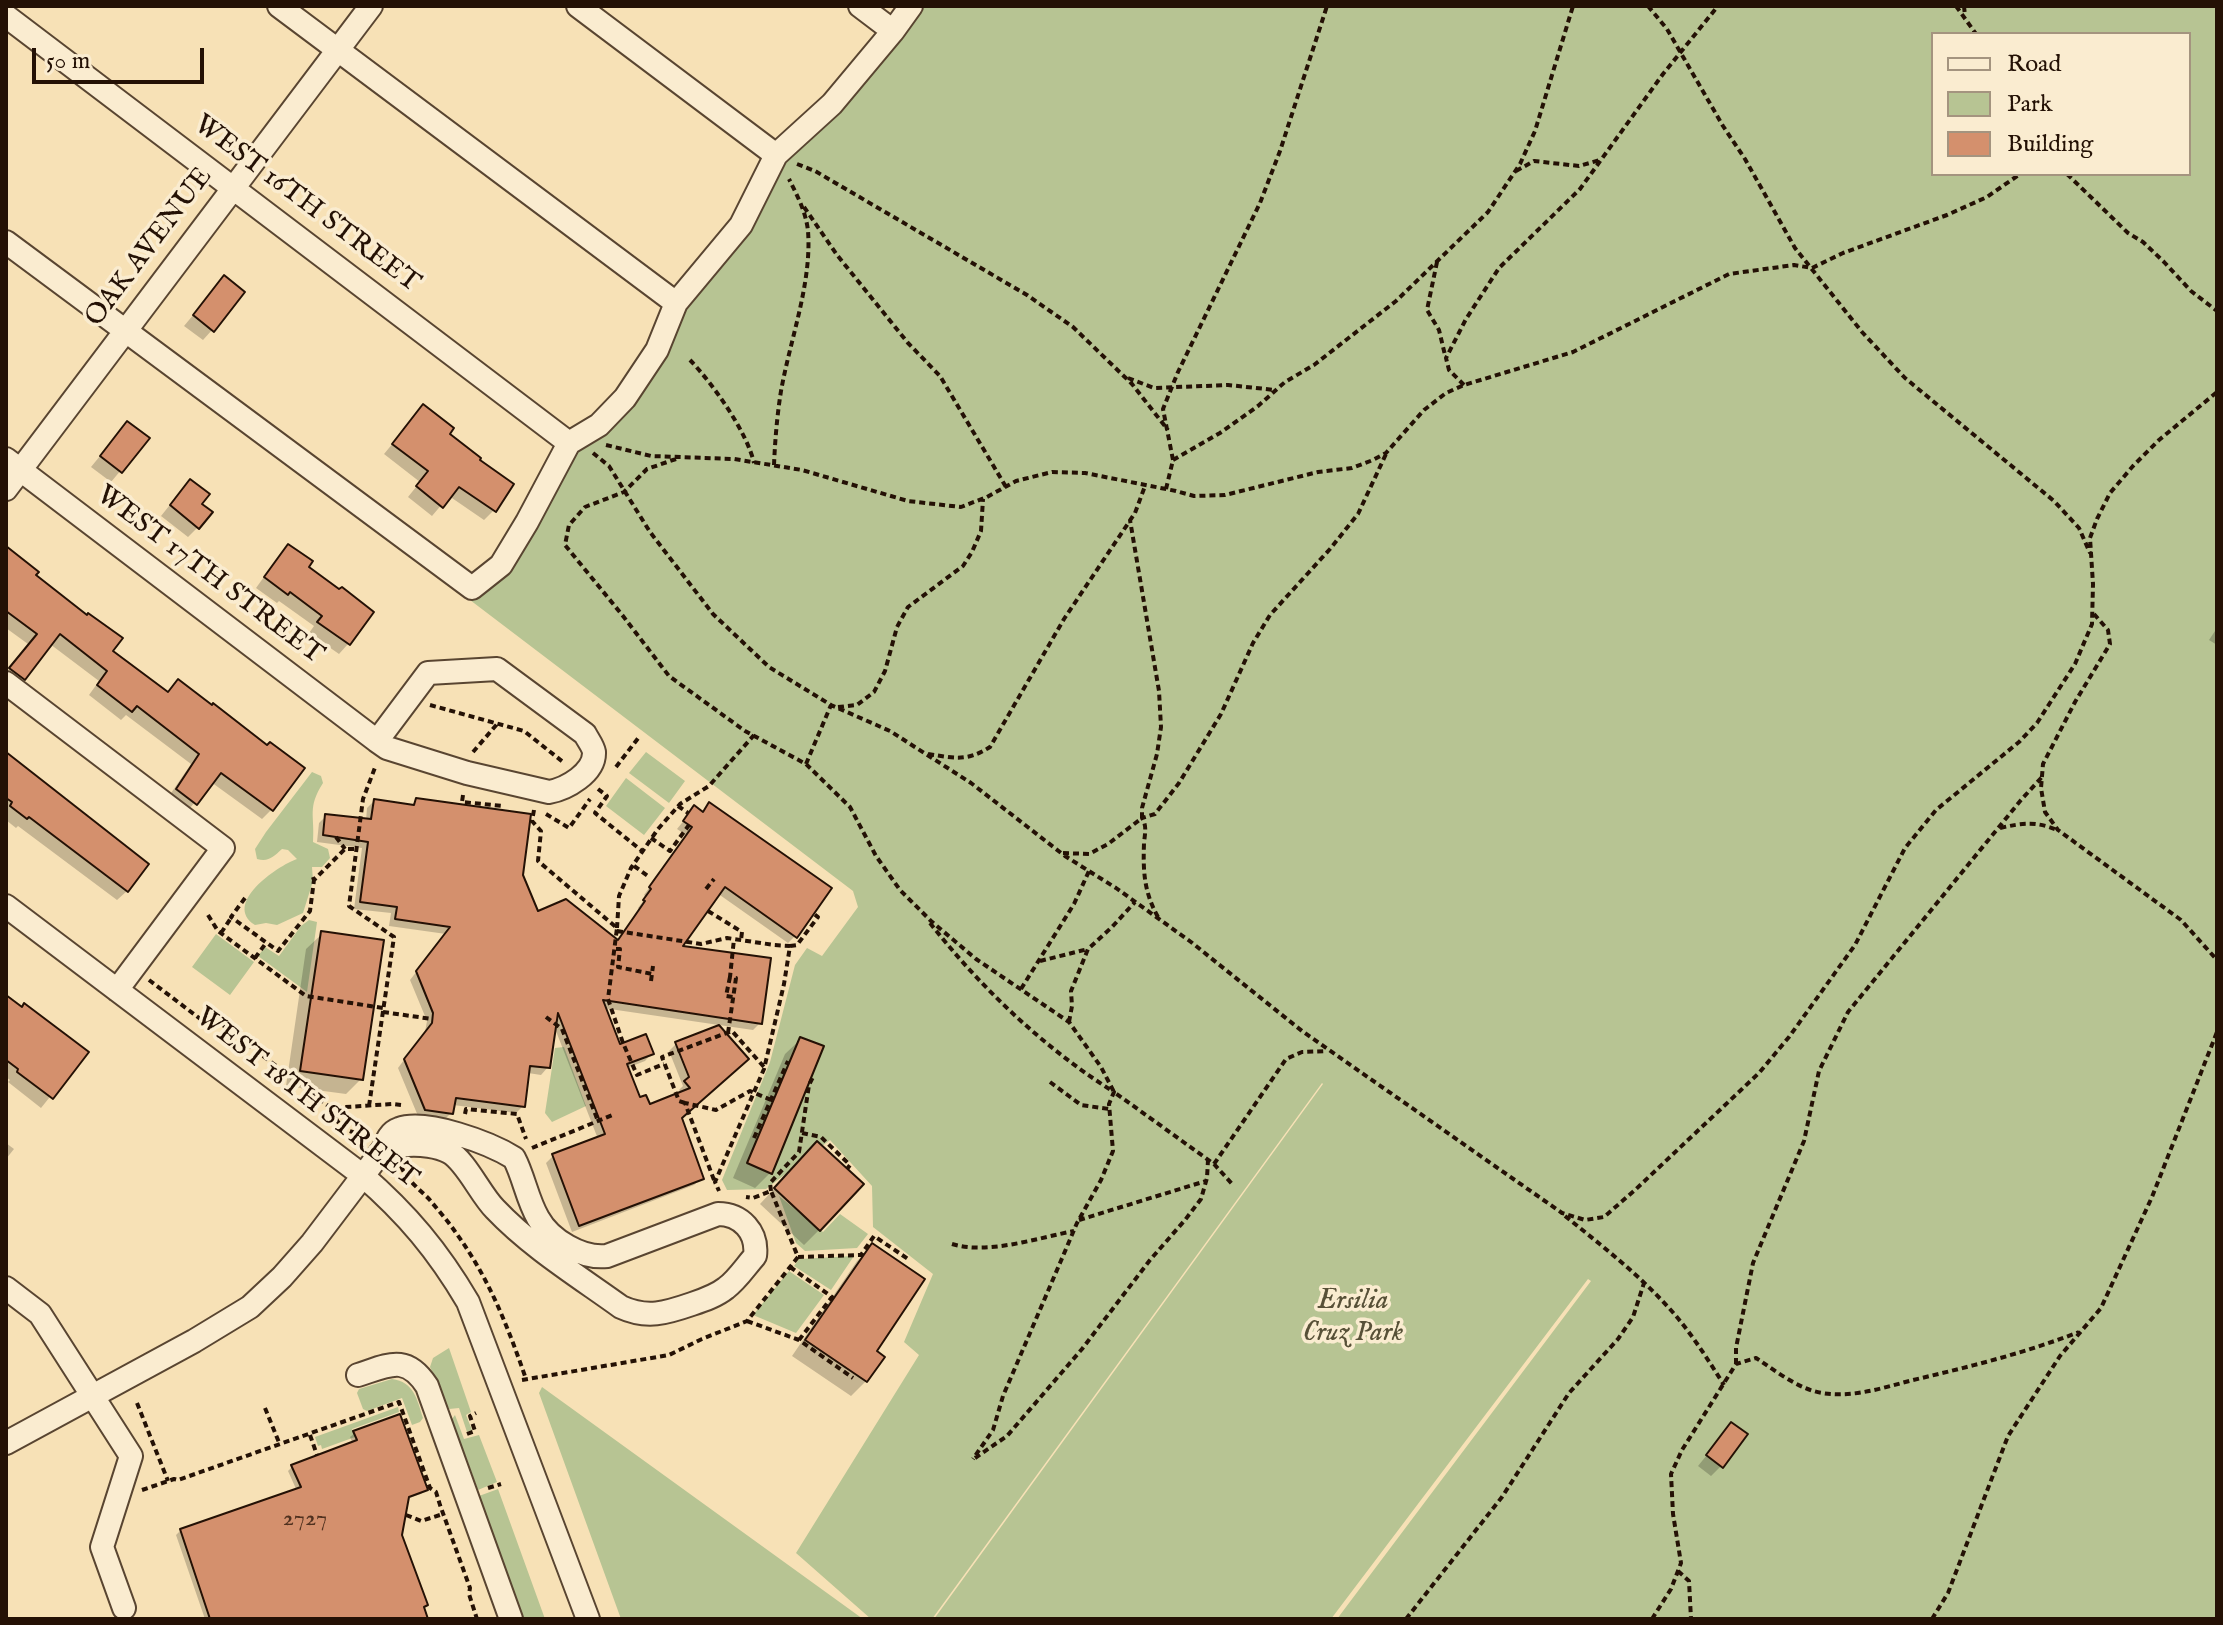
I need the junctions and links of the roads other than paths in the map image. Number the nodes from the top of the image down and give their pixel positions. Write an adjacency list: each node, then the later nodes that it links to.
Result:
1 (279, 6): 8 (street)
2 (371, 6): 8 (street, OAK AVENUE)
3 (578, 6): 9 (street)
4 (860, 6): 7 (street)
5 (911, 6): 7 (street)
6 (6, 16): 10 (street, WEST 16TH STREET)
7 (893, 31): 9 (street)
8 (337, 50): 10 (street, OAK AVENUE); 12 (street)
9 (776, 155): 12 (street)
10 (233, 187): 13 (street, OAK AVENUE); 14 (street, WEST 16TH STREET)
11 (6, 242): 13 (street)
12 (676, 303): 14 (street)
13 (124, 332): 14 (street); 15 (street, OAK AVENUE)
14 (569, 443)
15 (13, 464): 16 (street, OAK AVENUE); 18 (street, WEST 17TH STREET)
16 (6, 489)
17 (6, 683): 20 (street)
18 (382, 745): 18 (street, WEST 17TH STREET)
19 (6, 906): 20 (street, WEST 18TH STREET)
20 (117, 990): 22 (street, WEST 18TH STREET)
21 (383, 1148): 21 (street); 22 (street)
22 (362, 1175): 25 (street); 29 (street, WEST 18TH STREET)
23 (6, 1288): 25 (street)
24 (358, 1375): 28 (street)
25 (94, 1395): 26 (street); 27 (street)
26 (6, 1443)
27 (124, 1608)
28 (511, 1619)
29 (588, 1619)

